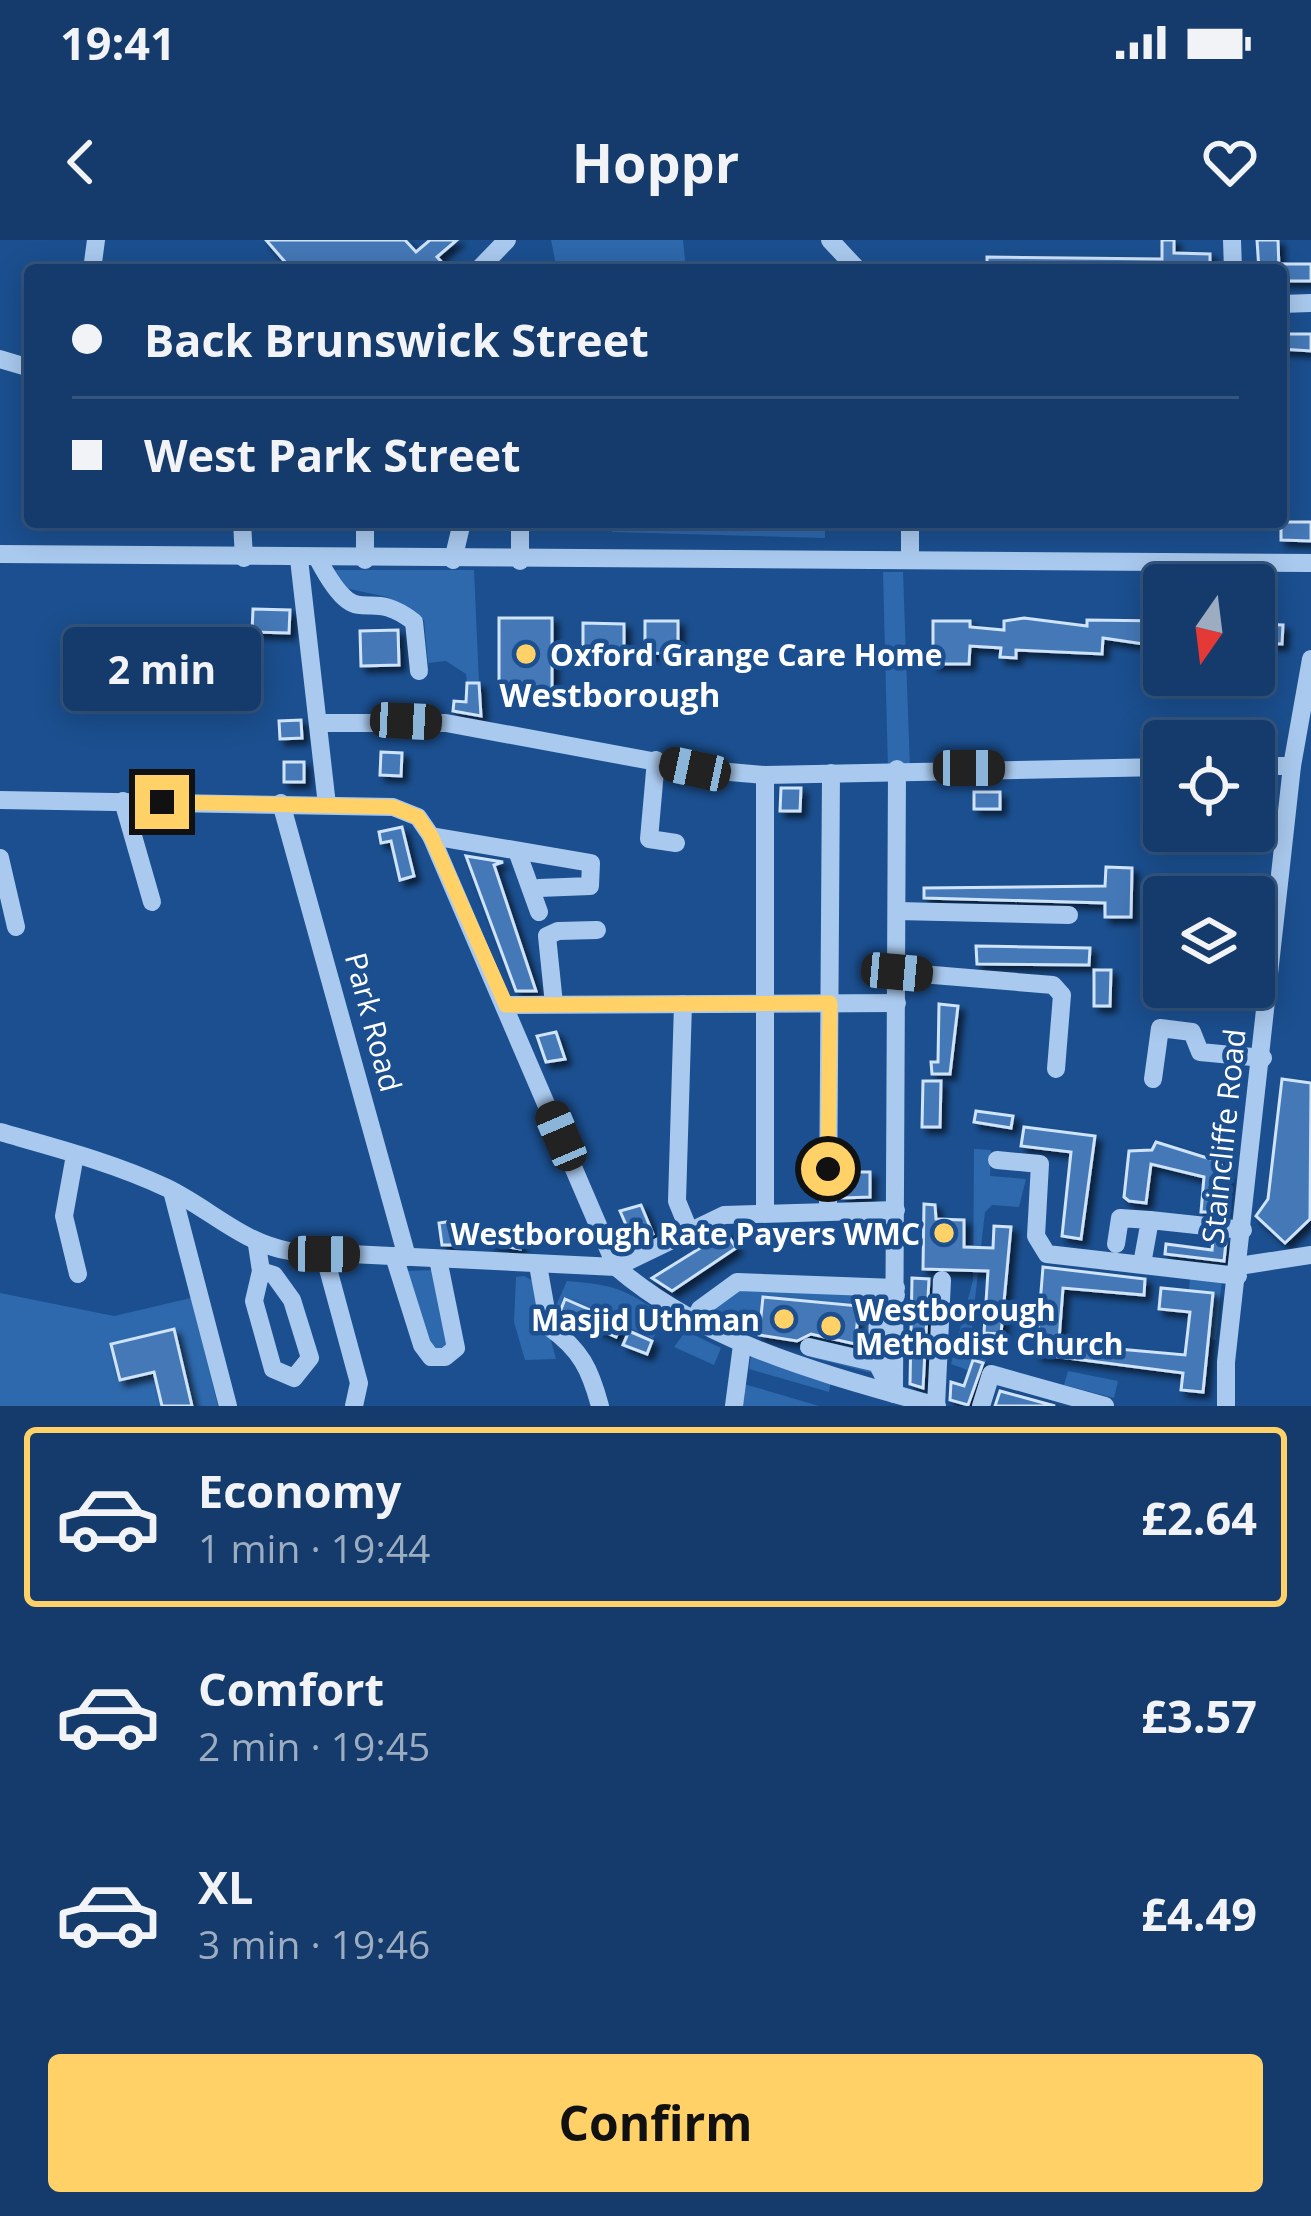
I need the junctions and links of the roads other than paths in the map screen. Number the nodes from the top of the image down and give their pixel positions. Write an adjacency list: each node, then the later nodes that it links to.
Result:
1 (507, 240): 3 (street)
2 (830, 240): 4 (street)
3 (484, 264)
4 (852, 264)
5 (242, 528): 11 (street)
6 (364, 528): 14 (street)
7 (461, 528): 15 (street)
8 (520, 528): 16 (street)
9 (910, 528): 13 (street)
10 (0, 554): 11 (street)
11 (244, 558): 12 (street)
12 (309, 559): 14 (street); 19 (street); 20 (street)
13 (910, 559): 16 (street); 17 (street)
14 (365, 560): 15 (street)
15 (453, 560): 16 (street)
16 (520, 560)
17 (1311, 563)
18 (1311, 659): 23 (street, Staincliffe Road)
19 (419, 671)
20 (318, 723): 21 (street); 31 (street)
21 (656, 760): 27 (street); 33 (street)
22 (1275, 766): 23 (street)
23 (1292, 766): 36 (street, Staincliffe Road)
24 (1143, 767): 25 (street)
25 (897, 769): 26 (street); 39 (street)
26 (831, 773): 27 (street); 46 (street)
27 (765, 775): 45 (street)
28 (0, 800): 29 (street)
29 (123, 801): 30 (street); 38 (street)
30 (281, 803): 31 (street); 69 (street, Park Road)
31 (327, 805): 32 (street)
32 (431, 836): 34 (street); 50 (street)
33 (676, 843)
34 (517, 851): 37 (street); 40 (street)
35 (0, 858): 42 (street)
36 (1275, 881)
37 (538, 888)
38 (152, 902)
39 (897, 910): 41 (street); 44 (street)
40 (539, 913)
41 (1069, 915)
42 (16, 927)
43 (597, 931): 48 (street)
44 (897, 972): 47 (street); 53 (street)
45 (765, 1003): 46 (street); 49 (street); 61 (street)
46 (830, 1003): 47 (street); 59 (street)
47 (896, 1003): 60 (street)
48 (554, 1004): 49 (street); 50 (street)
49 (683, 1004): 64 (street)
50 (506, 1005): 73 (street)
51 (1262, 1008): 52 (street, Staincliffe Road)
52 (1263, 1058): 54 (street); 63 (street, Staincliffe Road)
53 (1056, 1069)
54 (1153, 1079)
55 (0, 1132): 56 (street)
56 (75, 1155): 58 (street); 76 (street)
57 (997, 1160): 71 (street)
58 (172, 1191): 66 (street); 84 (street)
59 (828, 1210): 60 (street); 61 (street)
60 (896, 1210): 78 (street)
61 (765, 1211): 64 (street)
62 (1150, 1220): 63 (street); 65 (street); 71 (street)
63 (1243, 1230): 75 (street, Staincliffe Road)
64 (690, 1233): 73 (street)
65 (1116, 1244)
66 (257, 1245): 67 (street); 74 (street)
67 (324, 1254): 69 (street); 85 (street)
68 (1311, 1255): 75 (street)
69 (400, 1256): 70 (street); 70 (street, Park Road)
70 (438, 1258): 72 (street)
71 (1142, 1264): 75 (street)
72 (538, 1265): 73 (street); 86 (street)
73 (616, 1268): 79 (street)
74 (261, 1271): 74 (street)
75 (1239, 1271): 91 (street, Staincliffe Road)
76 (78, 1274)
77 (942, 1280): 88 (street)
78 (896, 1291): 79 (street); 82 (street); 83 (street)
79 (693, 1322): 80 (street)
80 (742, 1345): 83 (street); 87 (street)
81 (809, 1347): 82 (street)
82 (877, 1363): 83 (street)
83 (893, 1393): 88 (street)
84 (228, 1406)
85 (354, 1406)
86 (600, 1406)
87 (734, 1406)
88 (936, 1406)
89 (981, 1406): 90 (street)
90 (1105, 1406)
91 (1226, 1406)

